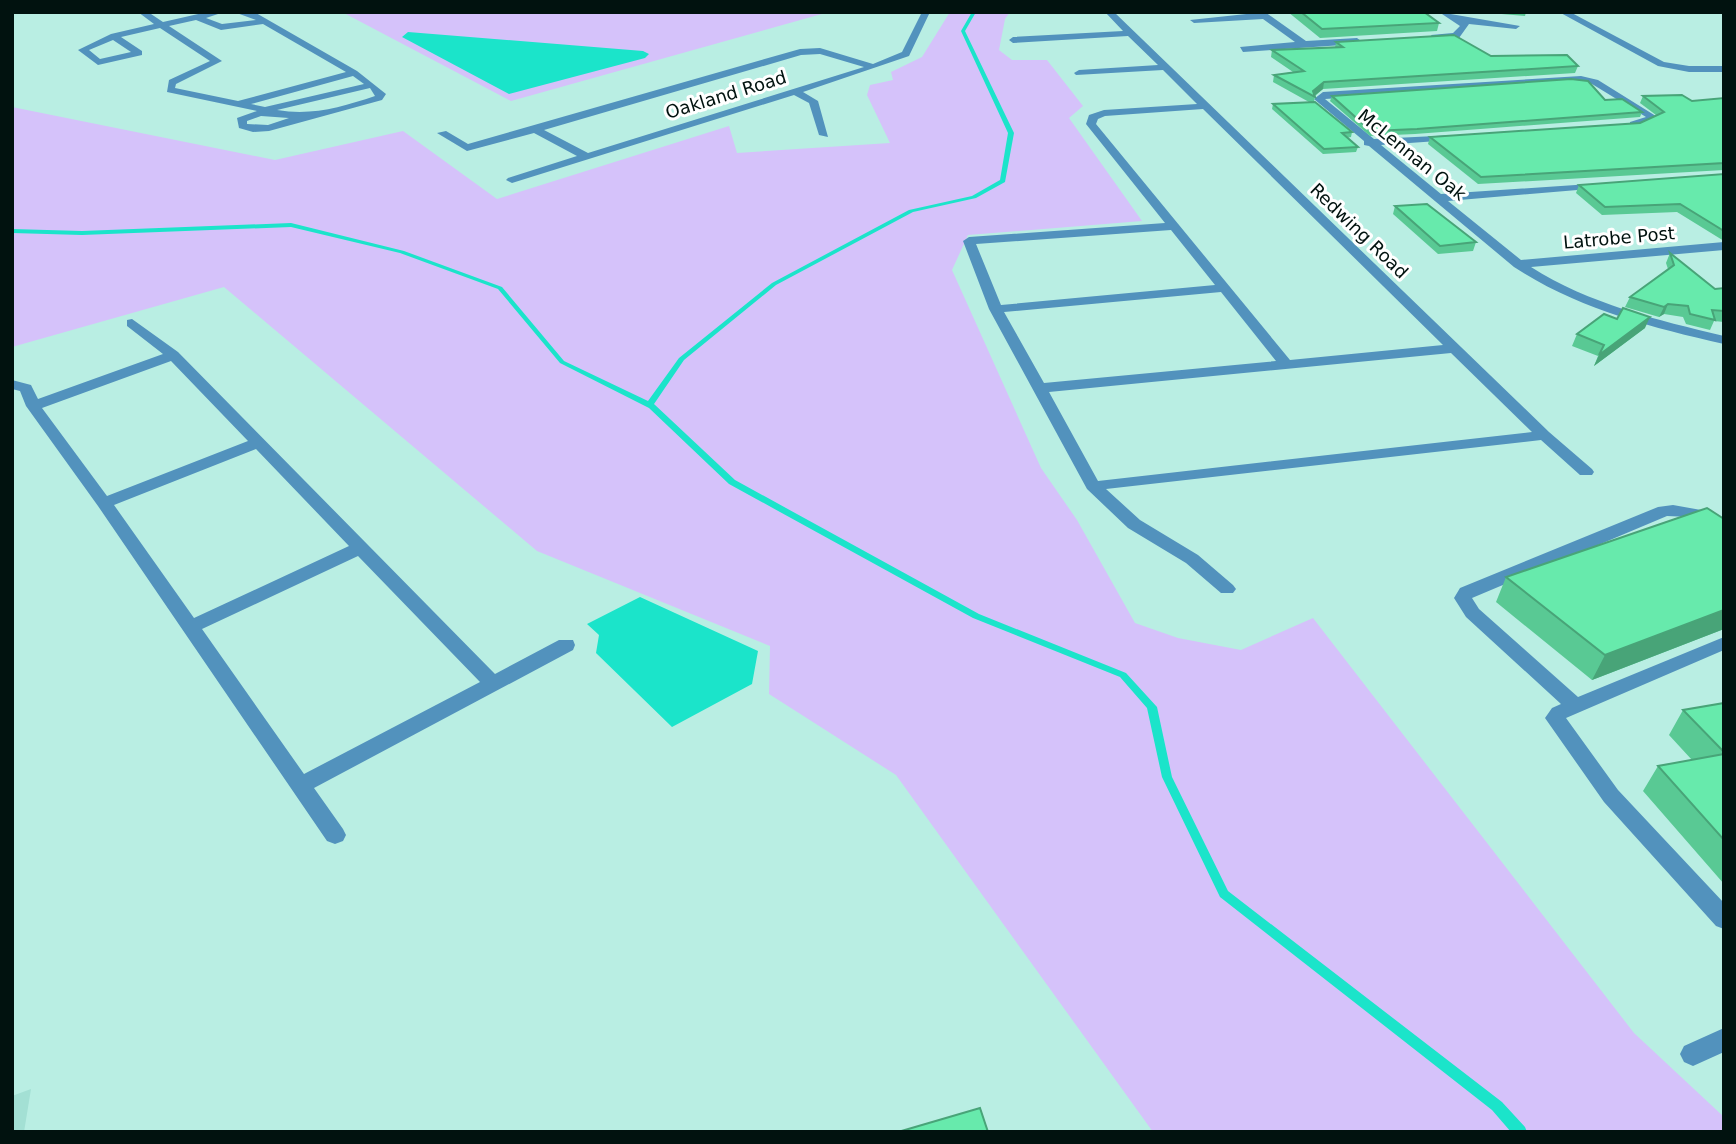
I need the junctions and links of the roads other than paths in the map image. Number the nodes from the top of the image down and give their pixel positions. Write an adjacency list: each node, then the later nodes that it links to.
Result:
1 (143, 12): 13 (street)
2 (220, 12): 9 (street)
3 (238, 12): 12 (street)
4 (926, 12): 22 (street, Oakland Road)
5 (1109, 12): 15 (street, Redwing Road)
6 (1443, 12): 11 (street)
7 (1563, 12): 24 (street)
8 (1262, 14): 10 (street); 20 (street)
9 (197, 17): 12 (street); 13 (street)
10 (1194, 20)
11 (1456, 20): 14 (street); 17 (street)
12 (264, 21): 25 (street)
13 (162, 25): 16 (street); 29 (street)
14 (1516, 26)
15 (1130, 33): 18 (street); 23 (street, Redwing Road)
16 (114, 36): 16 (street)
17 (1429, 37)
18 (1013, 40)
19 (1373, 40): 20 (street)
20 (1304, 44): 21 (street)
21 (1243, 49)
22 (874, 67): 28 (street, Oakland Road); 34 (street)
23 (1165, 67): 26 (street); 30 (street, Redwing Road)
24 (1724, 69)
25 (354, 73): 27 (street); 29 (street)
26 (1079, 73)
27 (372, 85): 31 (street); 32 (street)
28 (795, 92): 36 (street); 39 (street, Oakland Road)
29 (236, 105): 31 (street)
30 (1205, 106): 43 (street); 50 (street, Redwing Road)
31 (265, 110): 32 (street); 32 (street)
32 (306, 116)
33 (1624, 124): 38 (street, McLennan Oak)
34 (535, 129): 35 (street); 39 (street)
35 (442, 133)
36 (824, 135)
37 (1462, 136): 38 (street)
38 (1368, 143): 42 (street, McLennan Oak)
39 (587, 157): 40 (street, Oakland Road)
40 (512, 180)
41 (1614, 184): 42 (street)
42 (1437, 198): 45 (street, McLennan Oak)
43 (1172, 226): 46 (street); 47 (street)
44 (1724, 247): 45 (street, Latrobe Post)
45 (1518, 264): 49 (street, McLennan Oak)
46 (1222, 288): 47 (street); 52 (street)
47 (996, 309): 54 (street)
48 (132, 323): 51 (street)
49 (1724, 340)
50 (1455, 348): 52 (street); 56 (street, Redwing Road)
51 (173, 355): 55 (street); 57 (street)
52 (1285, 363): 54 (street)
53 (12, 384): 55 (street)
54 (1040, 388): 59 (street)
55 (24, 402): 60 (street)
56 (1544, 435): 58 (street, Redwing Road); 59 (street)
57 (257, 443): 60 (street); 62 (street)
58 (1587, 472)
59 (1093, 485): 63 (street)
60 (104, 503): 64 (street)
61 (1724, 528): 68 (street)
62 (360, 548): 64 (street); 67 (street)
63 (1227, 589)
64 (191, 627): 69 (street)
65 (1724, 643): 68 (street)
66 (566, 645): 67 (street)
67 (493, 684): 69 (street)
68 (1575, 706): 71 (street)
69 (301, 785): 70 (street)
70 (335, 835)
71 (1724, 919)
72 (1724, 1039): 73 (street)
73 (1693, 1055)

